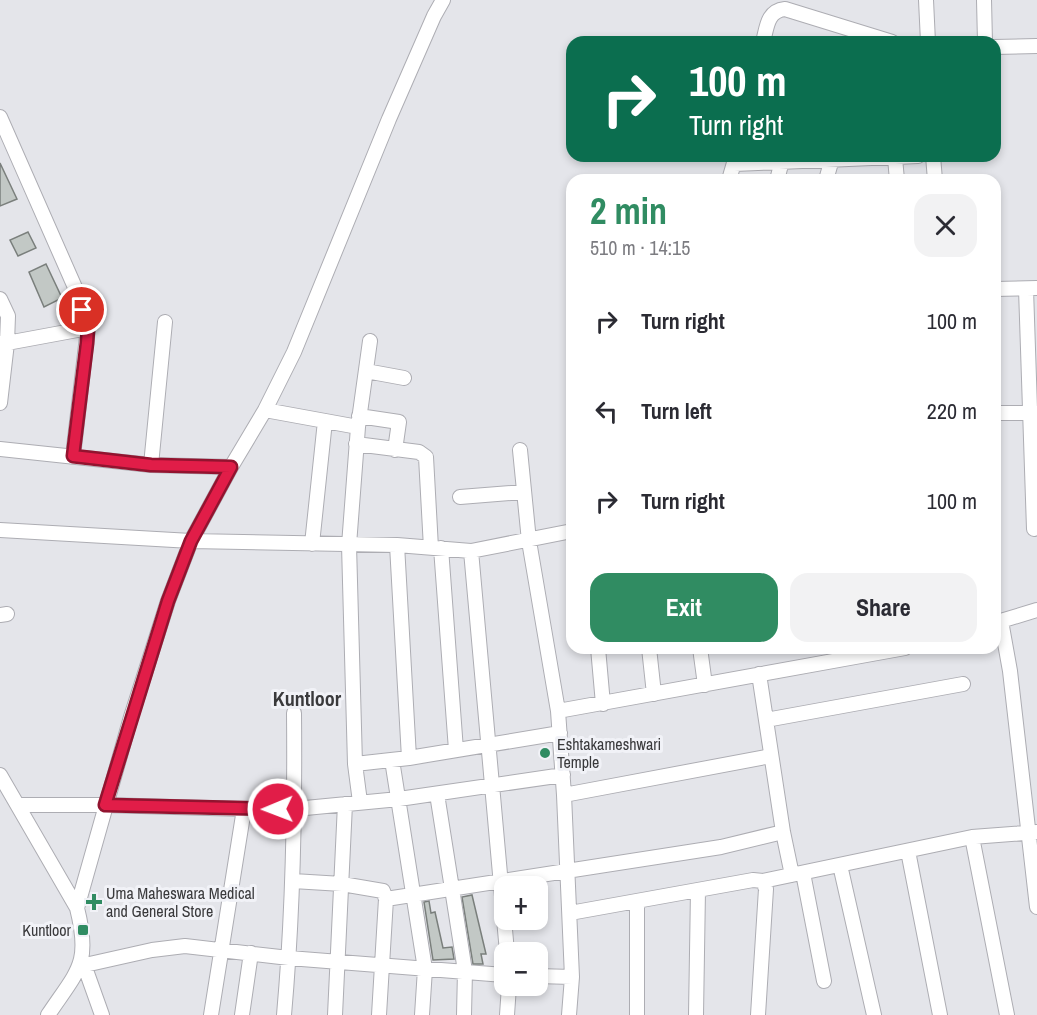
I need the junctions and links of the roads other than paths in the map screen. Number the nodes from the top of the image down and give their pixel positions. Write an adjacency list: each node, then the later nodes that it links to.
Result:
1 (443, 0): 21 (street)
2 (926, 0): 6 (street)
3 (984, 0): 7 (street)
4 (765, 36): 5 (street)
5 (873, 36)
6 (928, 36)
7 (986, 36)
8 (1037, 46): 9 (street)
9 (1001, 47)
10 (0, 117): 15 (street)
11 (1031, 288): 12 (street); 23 (street)
12 (1001, 289)
13 (0, 299): 17 (street)
14 (165, 322): 31 (street)
15 (88, 328): 17 (street); 30 (street)
16 (370, 341): 18 (street)
17 (4, 343): 20 (street)
18 (366, 371): 19 (street); 25 (street)
19 (404, 378)
20 (0, 403)
21 (265, 410): 24 (street); 32 (street)
22 (1001, 413): 23 (street)
23 (1034, 413): 35 (street)
24 (325, 421): 25 (street); 40 (street)
25 (359, 422): 26 (street); 28 (street)
26 (356, 444): 28 (street); 42 (street)
27 (0, 449): 30 (street)
28 (395, 450): 43 (street)
29 (520, 450): 33 (street)
30 (73, 456): 31 (street)
31 (151, 465): 32 (street)
32 (231, 467): 38 (street)
33 (524, 492): 34 (street); 39 (street)
34 (460, 497)
35 (1034, 529)
36 (0, 530): 38 (street)
37 (566, 532): 39 (street)
38 (191, 541): 40 (street); 75 (street)
39 (529, 541): 44 (street); 57 (street)
40 (312, 544): 42 (street)
41 (397, 544): 42 (street); 43 (street); 64 (street)
42 (349, 545): 66 (street)
43 (436, 548): 44 (street); 62 (street)
44 (471, 551): 61 (street)
45 (1037, 610): 46 (street)
46 (1001, 621)
47 (1001, 634): 80 (street)
48 (599, 654): 56 (street)
49 (650, 654): 55 (street)
50 (701, 654): 54 (street)
51 (869, 654): 52 (street)
52 (759, 674): 54 (street); 59 (street)
53 (963, 684): 59 (street)
54 (705, 685): 55 (street)
55 (654, 694): 56 (street)
56 (603, 704): 57 (street)
57 (558, 711): 60 (street)
58 (294, 713): 78 (street)
59 (766, 720): 63 (street)
60 (560, 733): 61 (street); 68 (street)
61 (487, 745): 62 (street); 69 (street)
62 (456, 750): 64 (street)
63 (771, 756): 71 (street); 79 (street)
64 (409, 758): 65 (street)
65 (392, 760): 66 (street); 72 (street)
66 (355, 764): 73 (street)
67 (0, 775): 76 (street)
68 (563, 775): 69 (street); 71 (street)
69 (492, 784): 70 (street); 86 (street)
70 (437, 794): 72 (street); 92 (street)
71 (564, 795): 84 (street)
72 (399, 799): 73 (street); 94 (street)
73 (360, 802): 74 (street)
74 (345, 804): 78 (street); 91 (street)
75 (105, 805): 76 (street); 77 (street); 97 (street)
76 (20, 806): 97 (street)
77 (244, 809): 78 (street); 100 (street)
78 (295, 809): 88 (street)
79 (783, 832): 84 (street); 85 (street)
80 (1033, 833): 81 (street); 98 (street)
81 (972, 837): 82 (street); 129 (street)
82 (908, 851): 83 (street); 128 (street)
83 (840, 865): 85 (street); 127 (street)
84 (568, 872): 87 (street); 99 (street)
85 (797, 874): 89 (street); 111 (street)
86 (499, 876)
87 (540, 876)
88 (293, 880): 91 (street); 102 (street)
89 (763, 881): 93 (street); 126 (street)
90 (494, 883): 92 (street)
91 (342, 884): 95 (street); 104 (street)
92 (453, 890): 94 (street); 107 (street)
93 (698, 890): 96 (street); 125 (street)
94 (413, 895): 95 (street); 106 (street)
95 (386, 899): 105 (street)
96 (637, 901): 99 (street); 124 (street)
97 (78, 908): 103 (street)
98 (1037, 908)
99 (570, 913): 110 (street)
100 (221, 950): 101 (street); 103 (street); 115 (street)
101 (251, 953): 102 (street); 116 (street)
102 (289, 958): 104 (street); 117 (street)
103 (84, 962): 113 (street); 114 (street)
104 (337, 962): 105 (street); 118 (street)
105 (383, 966): 106 (street); 119 (street)
106 (425, 969): 107 (street); 120 (street)
107 (465, 971): 108 (street); 121 (street)
108 (494, 974)
109 (548, 976): 110 (street)
110 (572, 977): 123 (street)
111 (824, 981)
112 (508, 996): 122 (street)
113 (48, 1015)
114 (102, 1015)
115 (211, 1015)
116 (242, 1015)
117 (284, 1015)
118 (335, 1015)
119 (379, 1015)
120 (422, 1015)
121 (464, 1015)
122 (507, 1015)
123 (569, 1015)
124 (637, 1015)
125 (696, 1015)
126 (758, 1015)
127 (874, 1015)
128 (940, 1015)
129 (1007, 1015)

